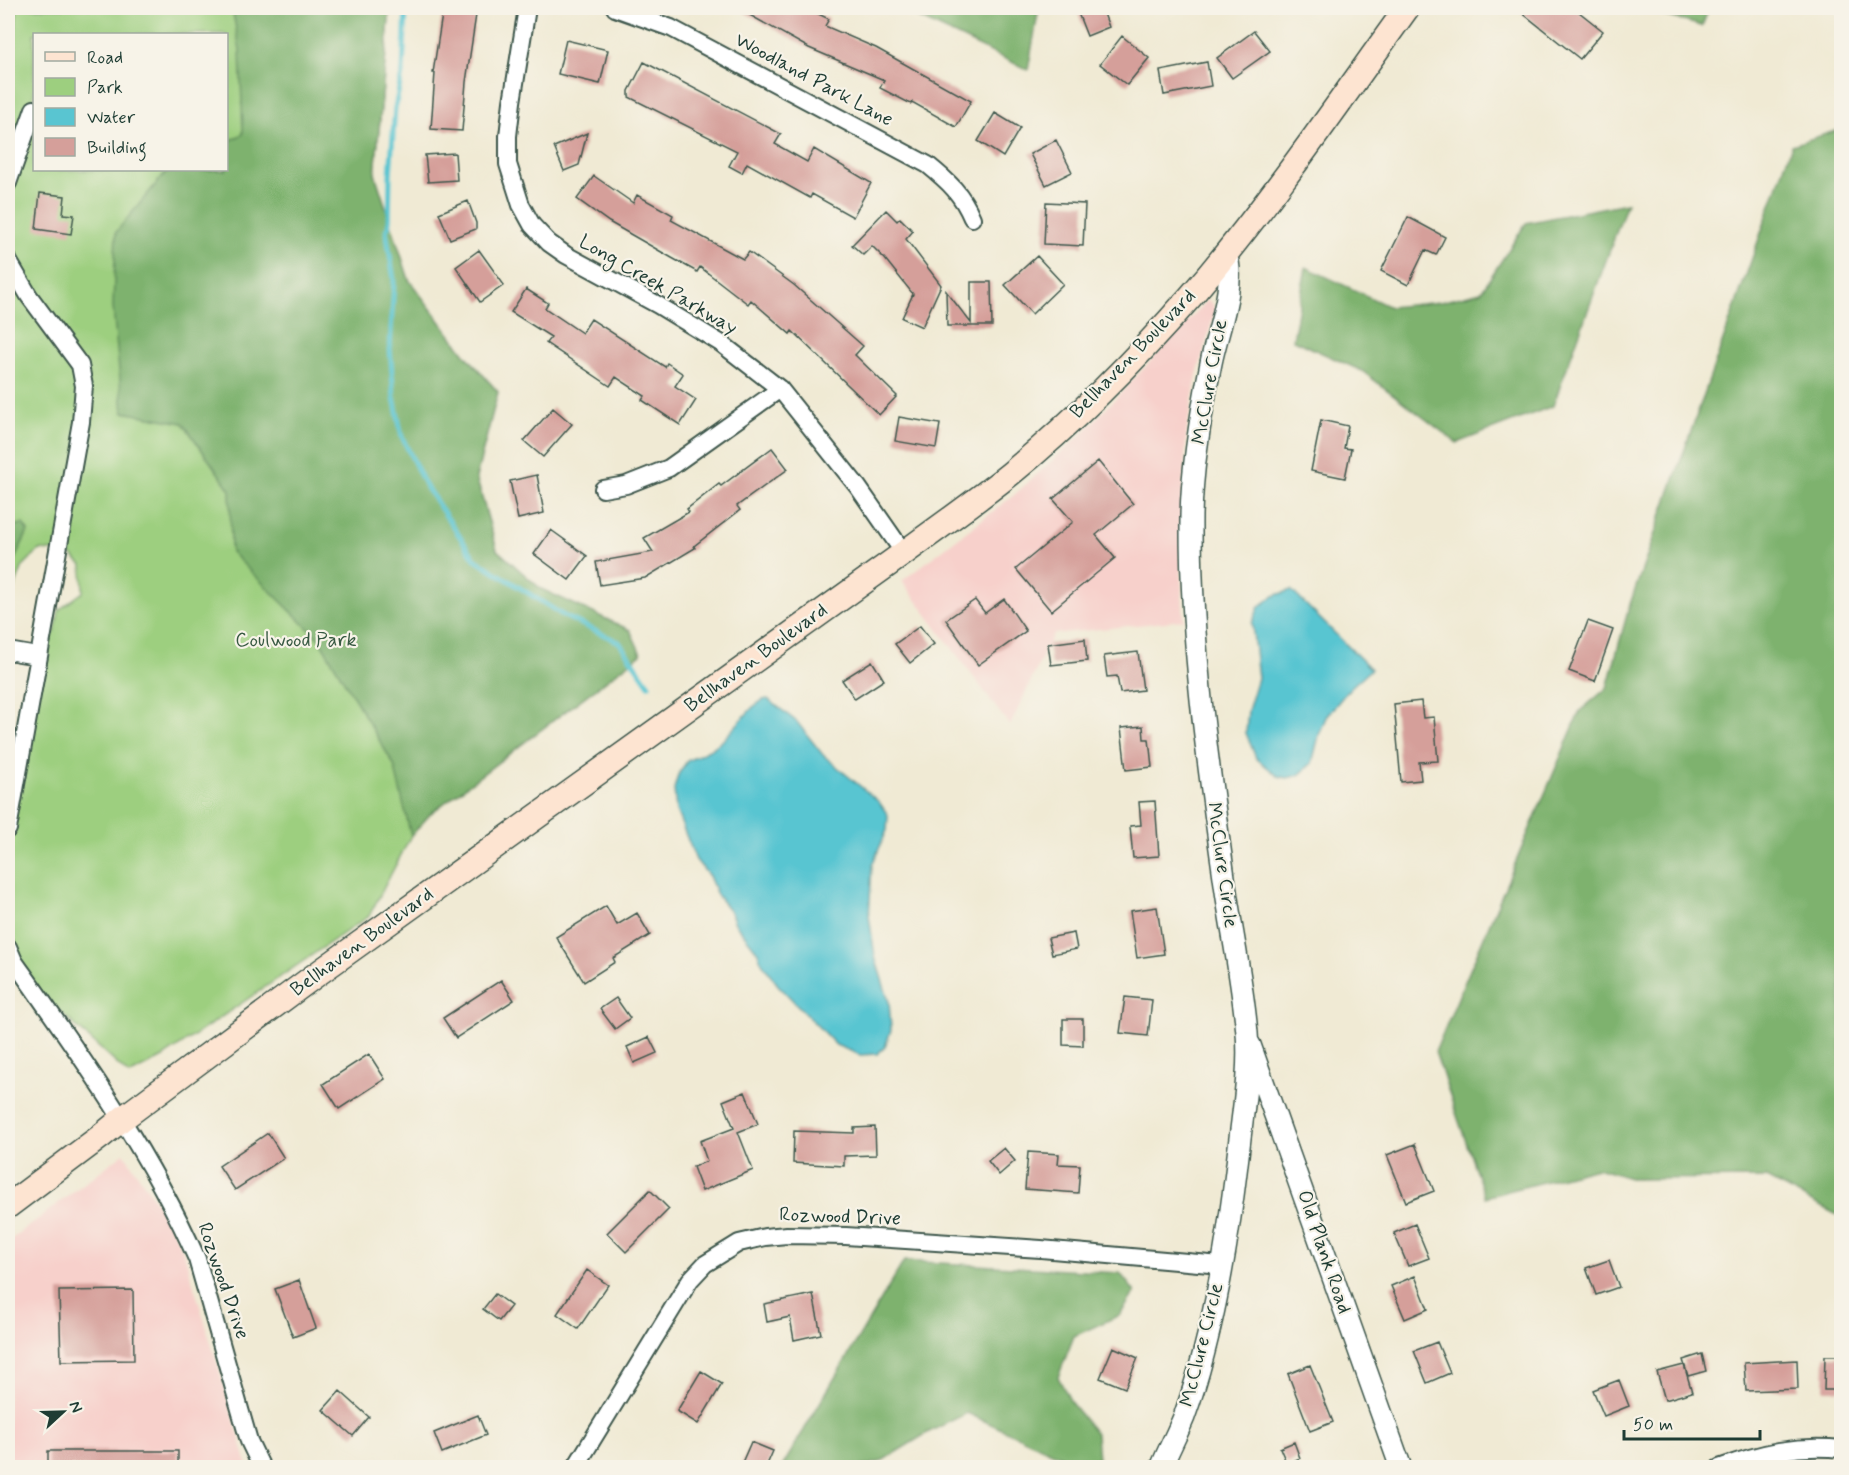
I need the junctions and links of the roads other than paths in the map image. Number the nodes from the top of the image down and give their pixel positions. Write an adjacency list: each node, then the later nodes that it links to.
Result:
1 (527, 8): 9 (street, Long Creek Parkway)
2 (615, 8): 6 (street, Woodland Park Lane)
3 (1407, 8): 7 (main road, Bellhaven Boulevard)
4 (33, 112): 5 (street)
5 (8, 183)
6 (972, 218)
7 (1226, 254): 11 (main road, Bellhaven Boulevard); 16 (street, McClure Circle)
8 (8, 260): 13 (street)
9 (780, 389): 10 (street); 11 (street, Long Creek Parkway)
10 (603, 489)
11 (904, 553): 17 (main road, Bellhaven Boulevard)
12 (8, 651): 13 (street)
13 (37, 656): 14 (street)
14 (8, 829)
15 (8, 947): 17 (street, Rozwood Drive)
16 (1247, 1036): 19 (street, McClure Circle); 24 (street, Old Plank Road)
17 (122, 1119): 18 (main road, Bellhaven Boulevard); 21 (street, Rozwood Drive)
18 (8, 1206)
19 (1221, 1265): 22 (street, Rozwood Drive); 23 (street, McClure Circle)
20 (1842, 1449): 25 (street)
21 (261, 1467)
22 (575, 1467)
23 (1161, 1467)
24 (1401, 1467)
25 (1719, 1467)

